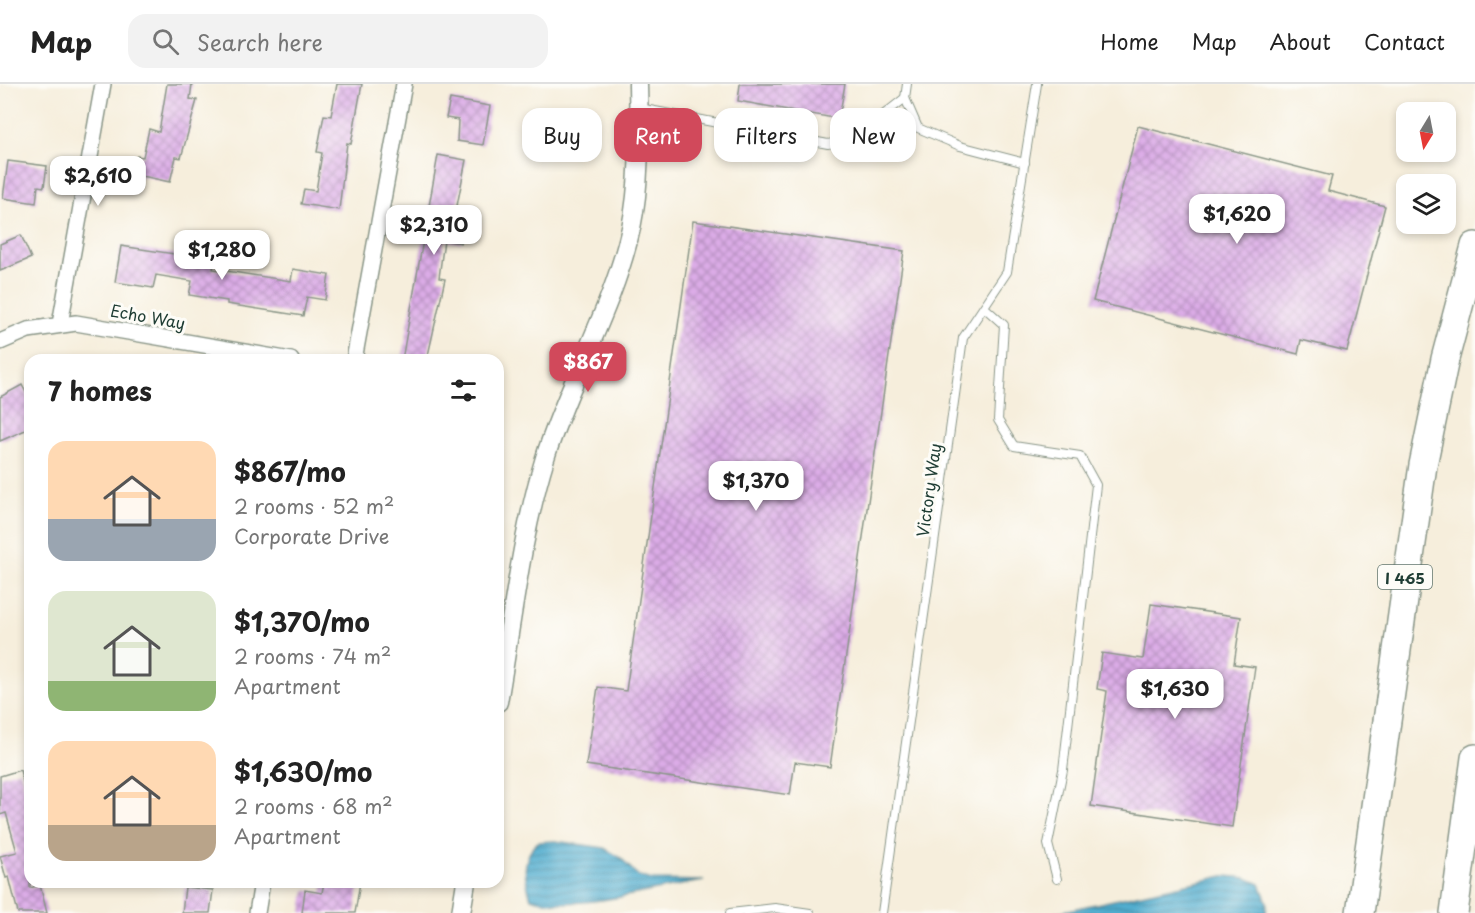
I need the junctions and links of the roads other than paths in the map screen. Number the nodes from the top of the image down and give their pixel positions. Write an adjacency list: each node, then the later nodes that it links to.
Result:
1 (103, 84): 13 (street)
2 (404, 84): 16 (street)
3 (639, 84): 7 (street)
4 (908, 84): 6 (lane)
5 (1037, 84): 10 (lane, Victory Way)
6 (905, 98): 8 (lane); 10 (lane)
7 (639, 108)
8 (702, 120)
9 (639, 162): 17 (street)
10 (1025, 163): 12 (lane, Victory Way)
11 (1475, 246): 27 (highway, I 465)
12 (984, 307): 19 (lane); 26 (lane, Victory Way)
13 (60, 324): 14 (street, Echo Way); 15 (street, Echo Way)
14 (0, 342)
15 (257, 354)
16 (355, 354)
17 (504, 669)
18 (1475, 758): 28 (highway)
19 (1057, 879)
20 (261, 888): 22 (street)
21 (465, 888): 23 (street)
22 (257, 913)
23 (461, 913)
24 (730, 913): 25 (lane)
25 (810, 913)
26 (882, 913)
27 (1360, 913)
28 (1454, 913)

